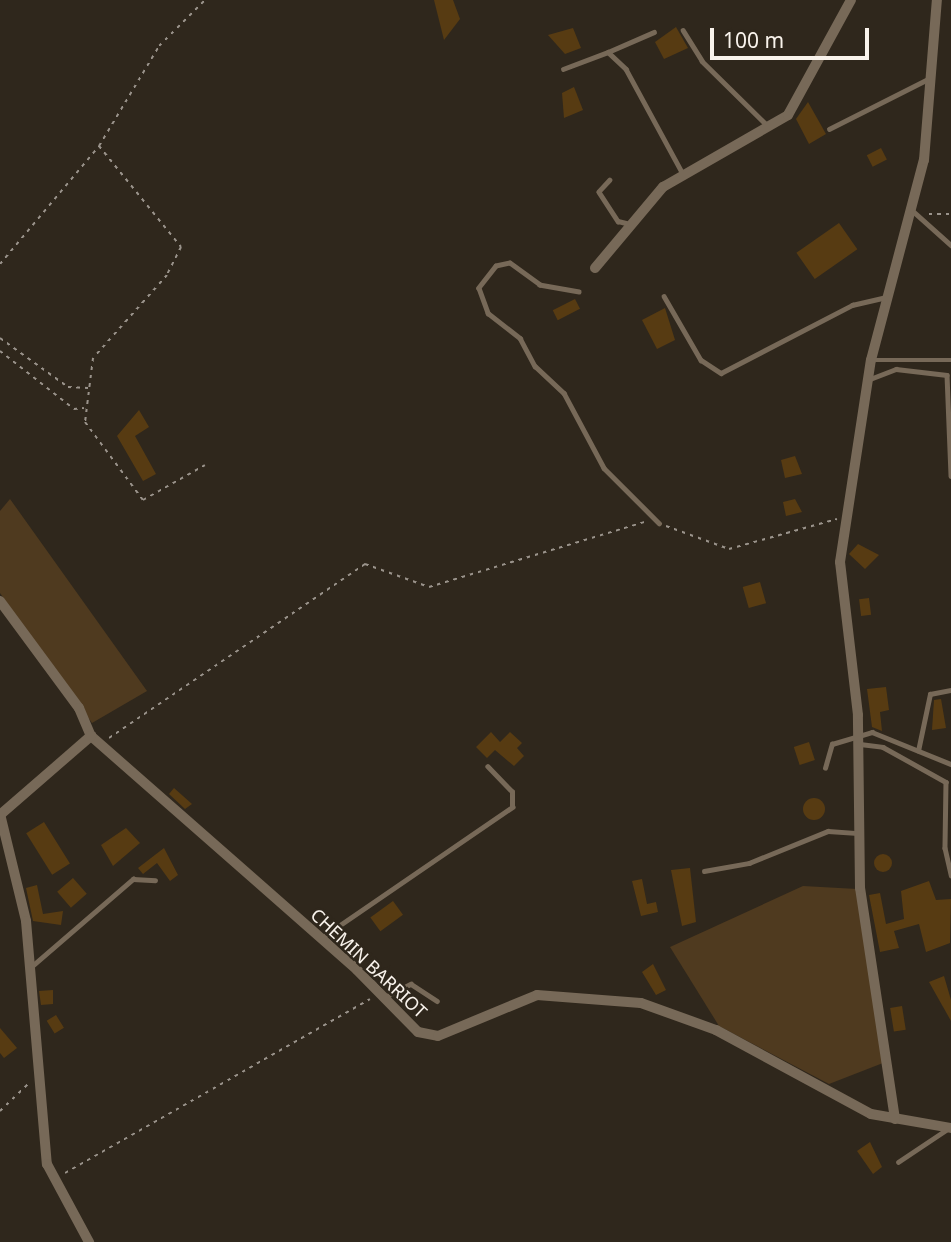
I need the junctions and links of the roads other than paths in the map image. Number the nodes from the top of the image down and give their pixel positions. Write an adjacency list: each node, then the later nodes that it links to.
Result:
1 (851, 0): 8 (street)
2 (937, 0): 7 (street)
3 (683, 30): 8 (lane)
4 (654, 32): 5 (lane)
5 (608, 52): 6 (lane); 10 (lane)
6 (563, 69)
7 (930, 79): 9 (lane); 12 (street)
8 (772, 128): 10 (street)
9 (829, 129)
10 (684, 174): 13 (street)
11 (610, 180): 13 (lane)
12 (918, 213): 14 (lane); 18 (street)
13 (634, 224): 15 (street)
14 (951, 244)
15 (596, 268)
16 (579, 292): 23 (lane)
17 (664, 296): 18 (lane)
18 (890, 298): 19 (street)
19 (871, 360): 20 (lane); 21 (street)
20 (951, 360)
21 (866, 382): 22 (lane); 27 (street)
22 (951, 476)
23 (659, 523)
24 (0, 601): 26 (street)
25 (951, 690): 28 (lane)
26 (91, 736): 32 (street); 37 (street, CHEMIN BARRIOT)
27 (859, 739): 28 (lane); 31 (lane); 33 (street); 35 (lane)
28 (918, 751): 29 (lane)
29 (951, 764)
30 (488, 766): 37 (lane)
31 (825, 768)
32 (0, 814): 38 (street)
33 (859, 833): 34 (lane); 41 (street)
34 (704, 871)
35 (951, 875)
36 (155, 880): 38 (lane)
37 (320, 938): 39 (street, CHEMIN BARRIOT)
38 (30, 968): 44 (street)
39 (385, 998): 40 (lane); 41 (street, CHEMIN BARRIOT)
40 (437, 1001)
41 (895, 1119): 42 (street, CHEMIN BARRIOT)
42 (951, 1128): 43 (lane)
43 (898, 1162)
44 (89, 1242)

